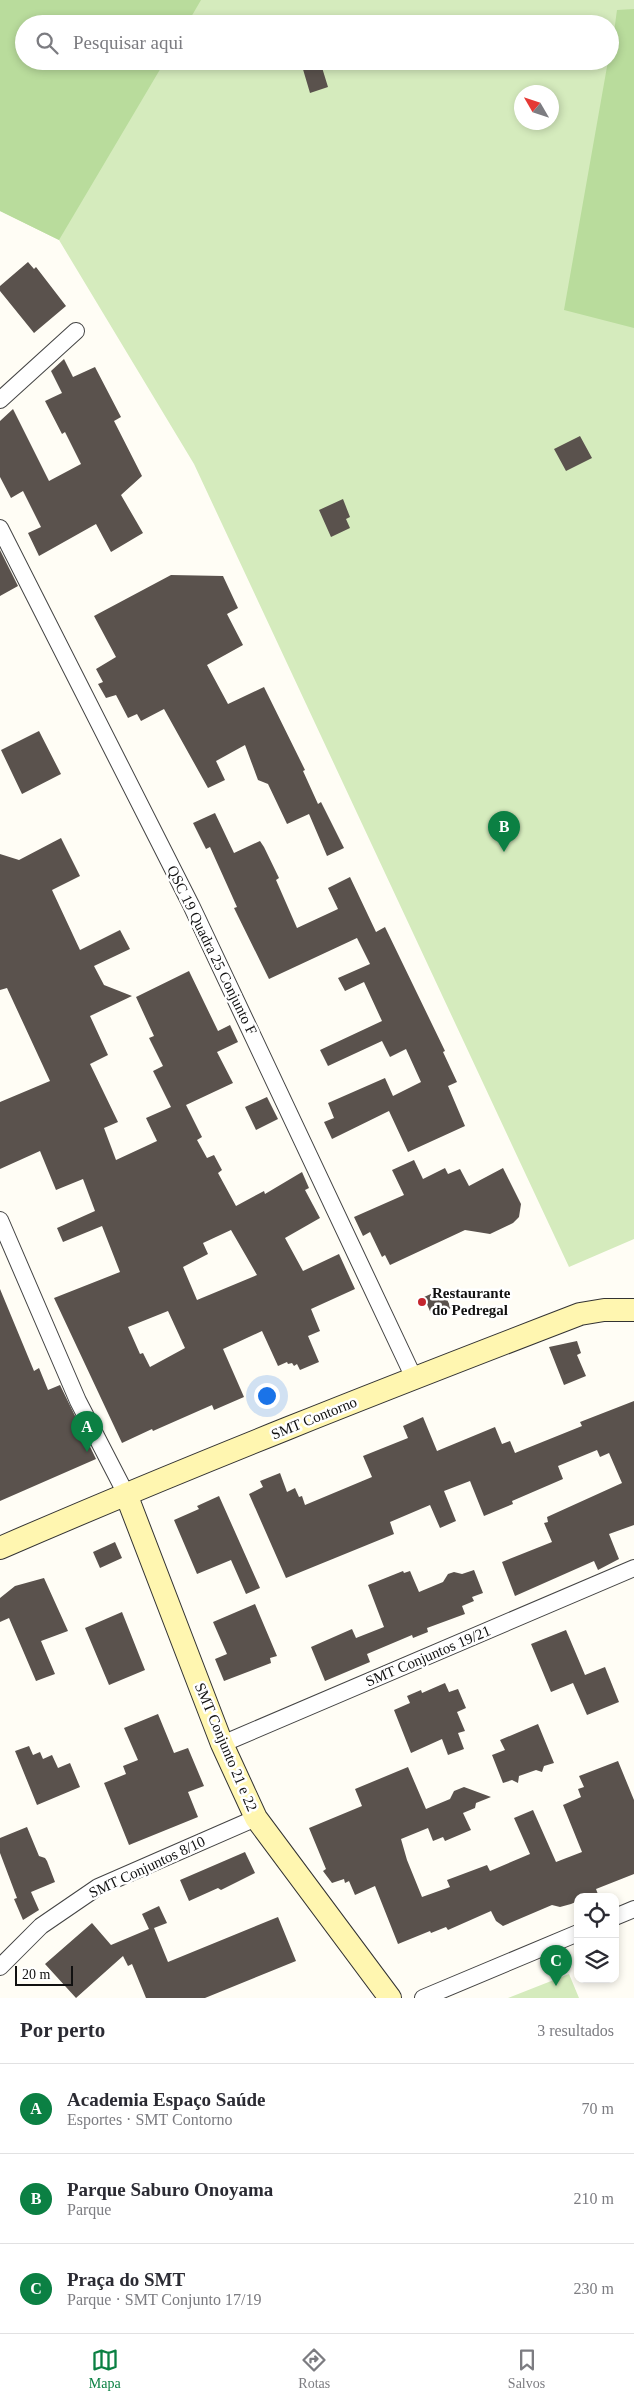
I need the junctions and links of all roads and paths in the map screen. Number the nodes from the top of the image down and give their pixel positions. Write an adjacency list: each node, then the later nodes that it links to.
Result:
1 (76, 331): 2 (street)
2 (0, 400)
3 (0, 528): 6 (street, QSC 19 Quadra 25 Conjunto F)
4 (0, 1220): 7 (street)
5 (634, 1310): 6 (street, SMT Contorno)
6 (414, 1378): 7 (street, SMT Contorno)
7 (126, 1494): 8 (street, SMT Contorno); 10 (street, SMT Conjunto 21 e 22)
8 (0, 1548)
9 (634, 1568): 10 (street, SMT Conjuntos 19/21)
10 (222, 1744): 11 (street, SMT Conjunto 21 e 22)
11 (256, 1818): 15 (street, SMT Conjuntos 8/10); 16 (street, SMT Conjunto 21 e 22)
12 (634, 1909): 13 (street)
13 (619, 1915)
14 (574, 1935): 17 (street)
15 (0, 1967)
16 (390, 1998)
17 (423, 1998)

